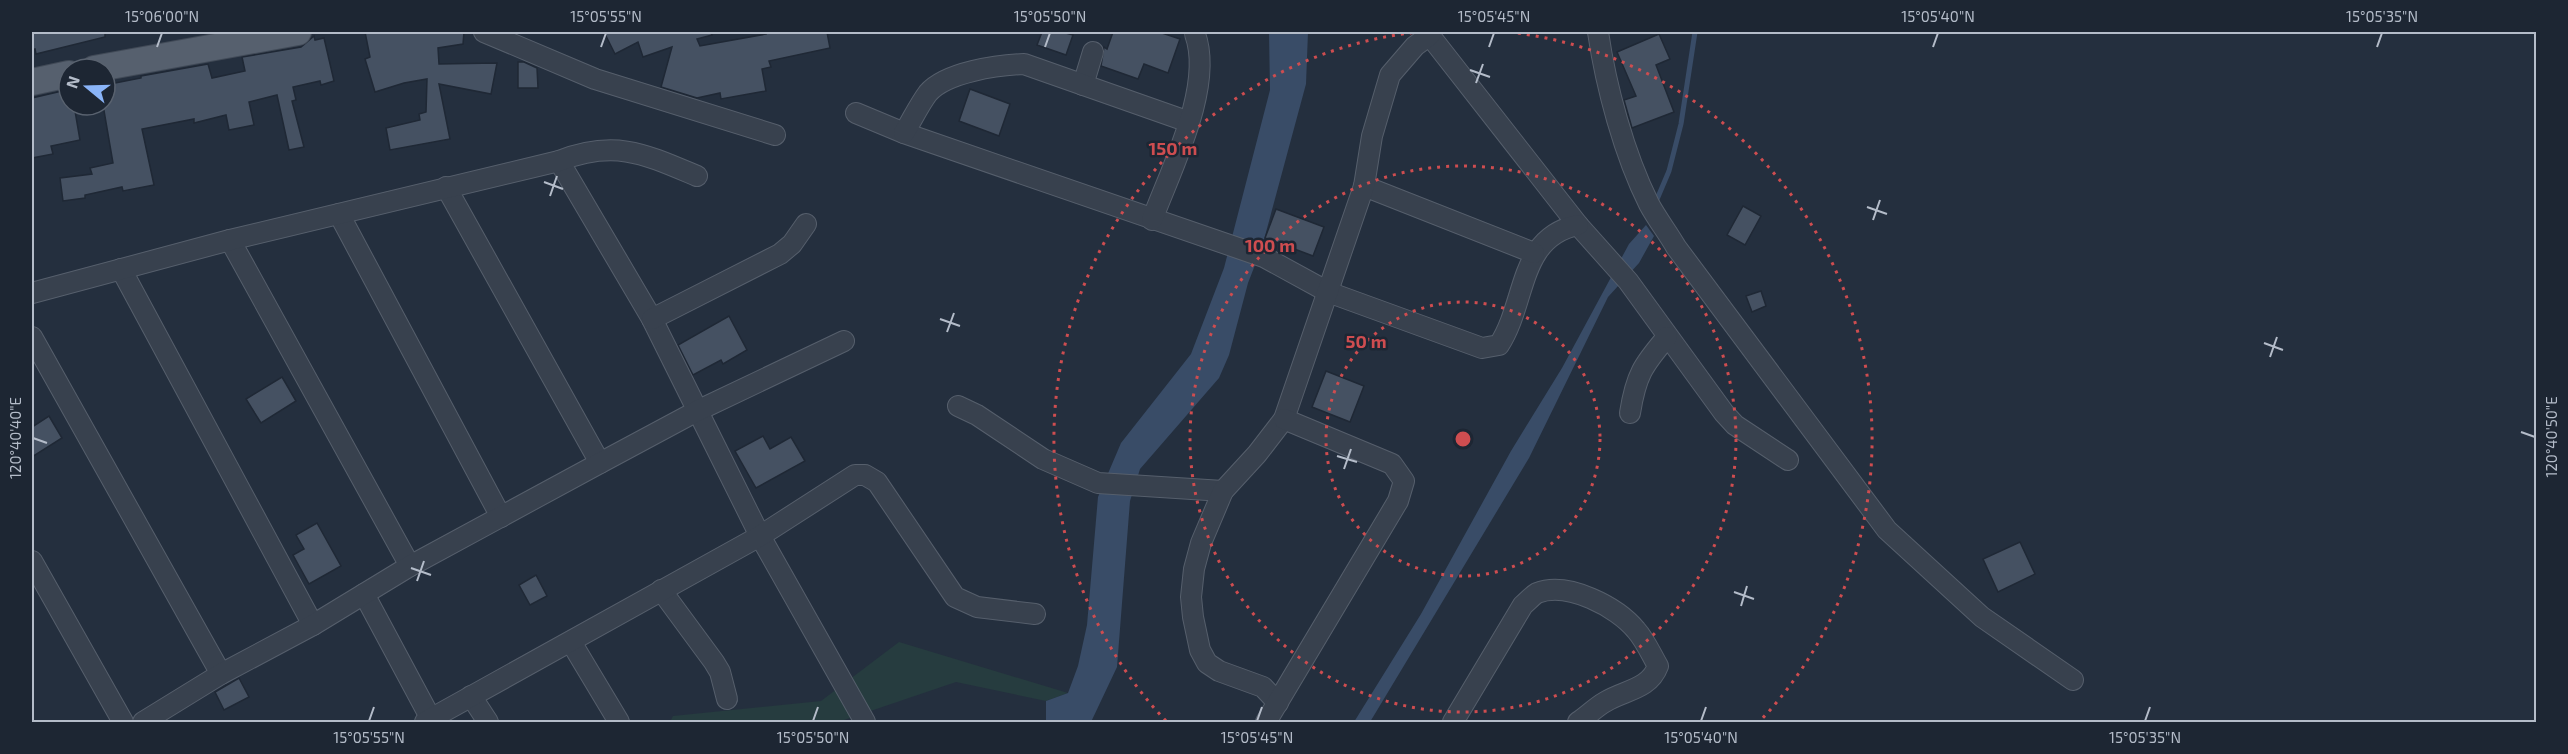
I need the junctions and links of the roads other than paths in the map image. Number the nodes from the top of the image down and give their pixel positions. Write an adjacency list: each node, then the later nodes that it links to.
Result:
1 (298, 32): 7 (main road)
2 (484, 32): 14 (street)
3 (1598, 32): 49 (street)
4 (1428, 33): 17 (street); 22 (street)
5 (1195, 34): 12 (street)
6 (1093, 52): 10 (street)
7 (117, 65)
8 (57, 77): 9 (main road)
9 (32, 82)
10 (1083, 85): 12 (street); 13 (street)
11 (856, 113): 13 (street)
12 (1189, 122): 20 (street)
13 (904, 133): 20 (street)
14 (775, 135)
15 (559, 161): 16 (street); 18 (street); 28 (street)
16 (697, 176)
17 (1364, 186): 24 (street); 26 (street)
18 (446, 187): 19 (street); 37 (street)
19 (339, 214): 23 (street); 39 (street)
20 (1152, 220): 26 (street)
21 (806, 224): 28 (street)
22 (1578, 225): 24 (street); 30 (street)
23 (230, 240): 25 (street); 42 (street)
24 (1534, 253): 26 (street)
25 (121, 269): 27 (street); 46 (street)
26 (1328, 292): 35 (street)
27 (32, 293)
28 (652, 320): 33 (street)
29 (32, 337): 48 (street)
30 (1667, 337): 34 (street); 36 (street)
31 (844, 341): 33 (street)
32 (958, 406): 38 (street)
33 (697, 411): 37 (street); 40 (street)
34 (1630, 413)
35 (1284, 418): 38 (street); 52 (street)
36 (1788, 460)
37 (600, 463): 39 (street)
38 (1223, 491): 52 (street)
39 (501, 517): 42 (street)
40 (760, 536): 43 (street); 45 (street); 58 (street)
41 (32, 561): 54 (street)
42 (410, 566): 44 (street)
43 (661, 590): 47 (street); 51 (street)
44 (364, 594): 46 (street); 53 (street)
45 (1035, 614)
46 (313, 625): 48 (street)
47 (571, 642): 50 (street); 57 (street)
48 (221, 674): 55 (street)
49 (2073, 680)
50 (471, 696): 53 (street); 56 (street)
51 (727, 699)
52 (1278, 703): 59 (street)
53 (428, 721)
54 (123, 723)
55 (143, 723)
56 (488, 723)
57 (619, 723)
58 (865, 723)
59 (1266, 723)
60 (1453, 723): 61 (street)
61 (1578, 723)

